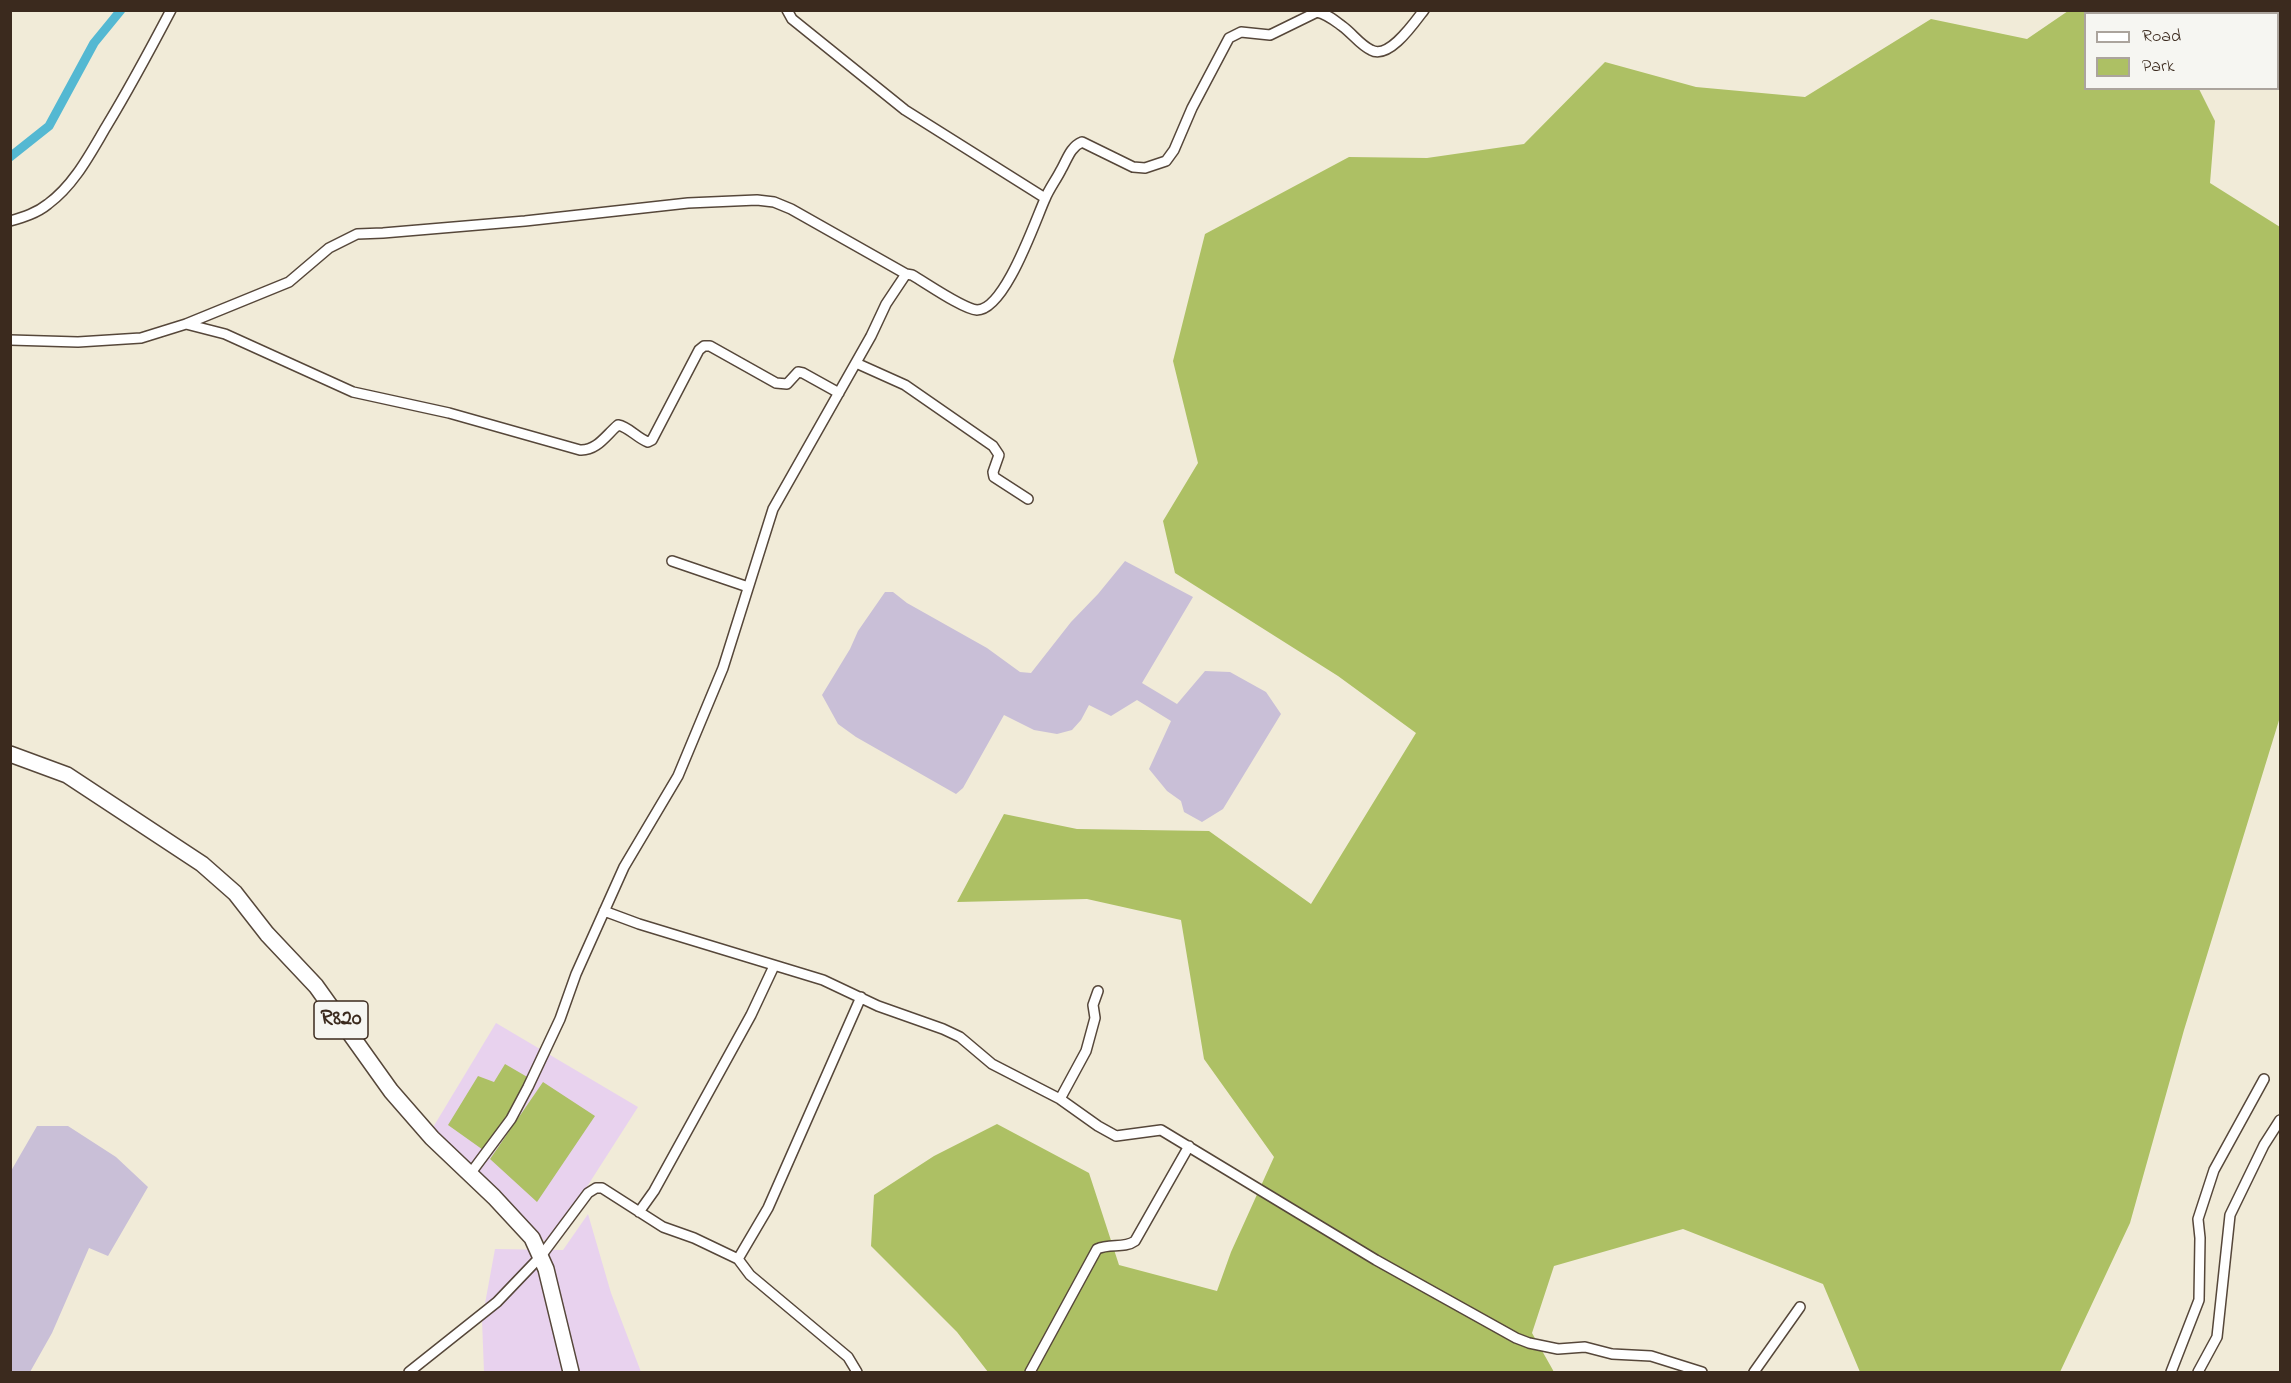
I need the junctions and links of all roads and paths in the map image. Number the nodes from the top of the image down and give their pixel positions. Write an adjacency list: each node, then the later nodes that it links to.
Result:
1 (171, 10): 5 (street)
2 (787, 10): 4 (street)
3 (1424, 10): 4 (street)
4 (1045, 198): 6 (street)
5 (10, 221)
6 (906, 273): 7 (street); 9 (street)
7 (186, 324): 8 (street); 10 (street)
8 (10, 340)
9 (856, 363): 10 (street); 11 (street)
10 (839, 393): 13 (street)
11 (1028, 499)
12 (672, 561): 13 (street)
13 (748, 587): 15 (street)
14 (10, 754): 23 (main road, R820)
15 (604, 912): 16 (street); 23 (street)
16 (774, 966): 18 (street); 24 (street)
17 (1098, 991): 20 (street)
18 (861, 997): 20 (street); 26 (street)
19 (2264, 1079): 34 (street)
20 (1060, 1099): 22 (street)
21 (2280, 1120): 35 (street)
22 (1189, 1146): 31 (street); 32 (street)
23 (470, 1174): 25 (main road, R820)
24 (639, 1212): 25 (street); 26 (street)
25 (541, 1256): 28 (street); 29 (main road, R820)
26 (738, 1259): 30 (street)
27 (1800, 1307): 33 (street)
28 (409, 1372)
29 (571, 1372)
30 (857, 1372)
31 (1030, 1372)
32 (1702, 1372)
33 (1754, 1372)
34 (2171, 1372)
35 (2198, 1372)

